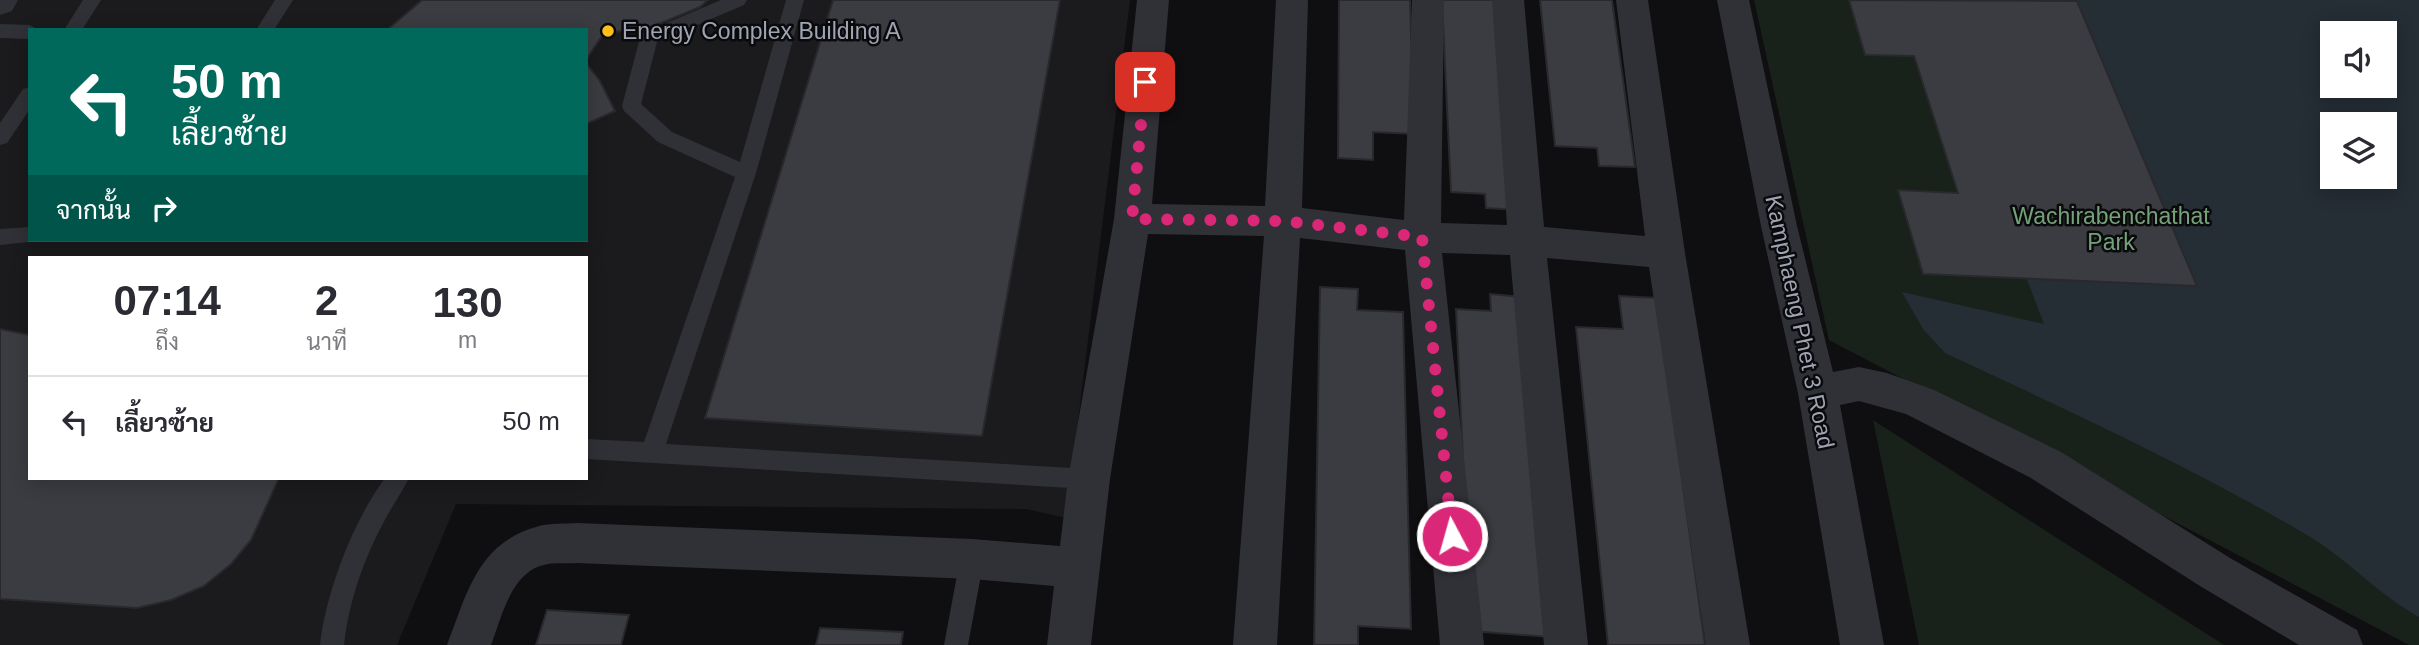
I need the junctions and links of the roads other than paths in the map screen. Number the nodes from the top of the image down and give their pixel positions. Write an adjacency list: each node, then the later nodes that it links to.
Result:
1 (92, 0): 11 (lane)
2 (284, 0): 12 (lane)
3 (737, 0): 17 (lane)
4 (795, 0): 17 (lane)
5 (1153, 0): 18 (street)
6 (1292, 0): 19 (street)
7 (1428, 0): 22 (street)
8 (1507, 0): 23 (street)
9 (1632, 0): 24 (street)
10 (1732, 0): 25 (street, Kamphaeng Phet 3 Road)
11 (74, 28)
12 (266, 28)
13 (0, 31): 14 (lane)
14 (28, 33)
15 (28, 97): 16 (lane)
16 (0, 138)
17 (746, 173): 27 (lane)
18 (1132, 219): 19 (street); 28 (street)
19 (1283, 221): 22 (street); 36 (street)
20 (28, 235): 21 (lane)
21 (0, 237)
22 (1422, 237): 23 (street); 37 (street)
23 (1527, 241): 24 (street); 38 (street)
24 (1666, 253): 39 (street)
25 (1818, 393): 40 (street, Kamphaeng Phet 3 Road); 41 (street)
26 (588, 449): 27 (lane)
27 (651, 454): 28 (lane)
28 (1090, 479): 31 (street)
29 (396, 480): 32 (lane)
30 (972, 559): 31 (street); 33 (street); 34 (lane)
31 (1077, 568): 35 (street)
32 (332, 645)
33 (469, 645)
34 (956, 645)
35 (1069, 645)
36 (1255, 645)
37 (1462, 645)
38 (1566, 645)
39 (1728, 645)
40 (1862, 645)
41 (2341, 645)

